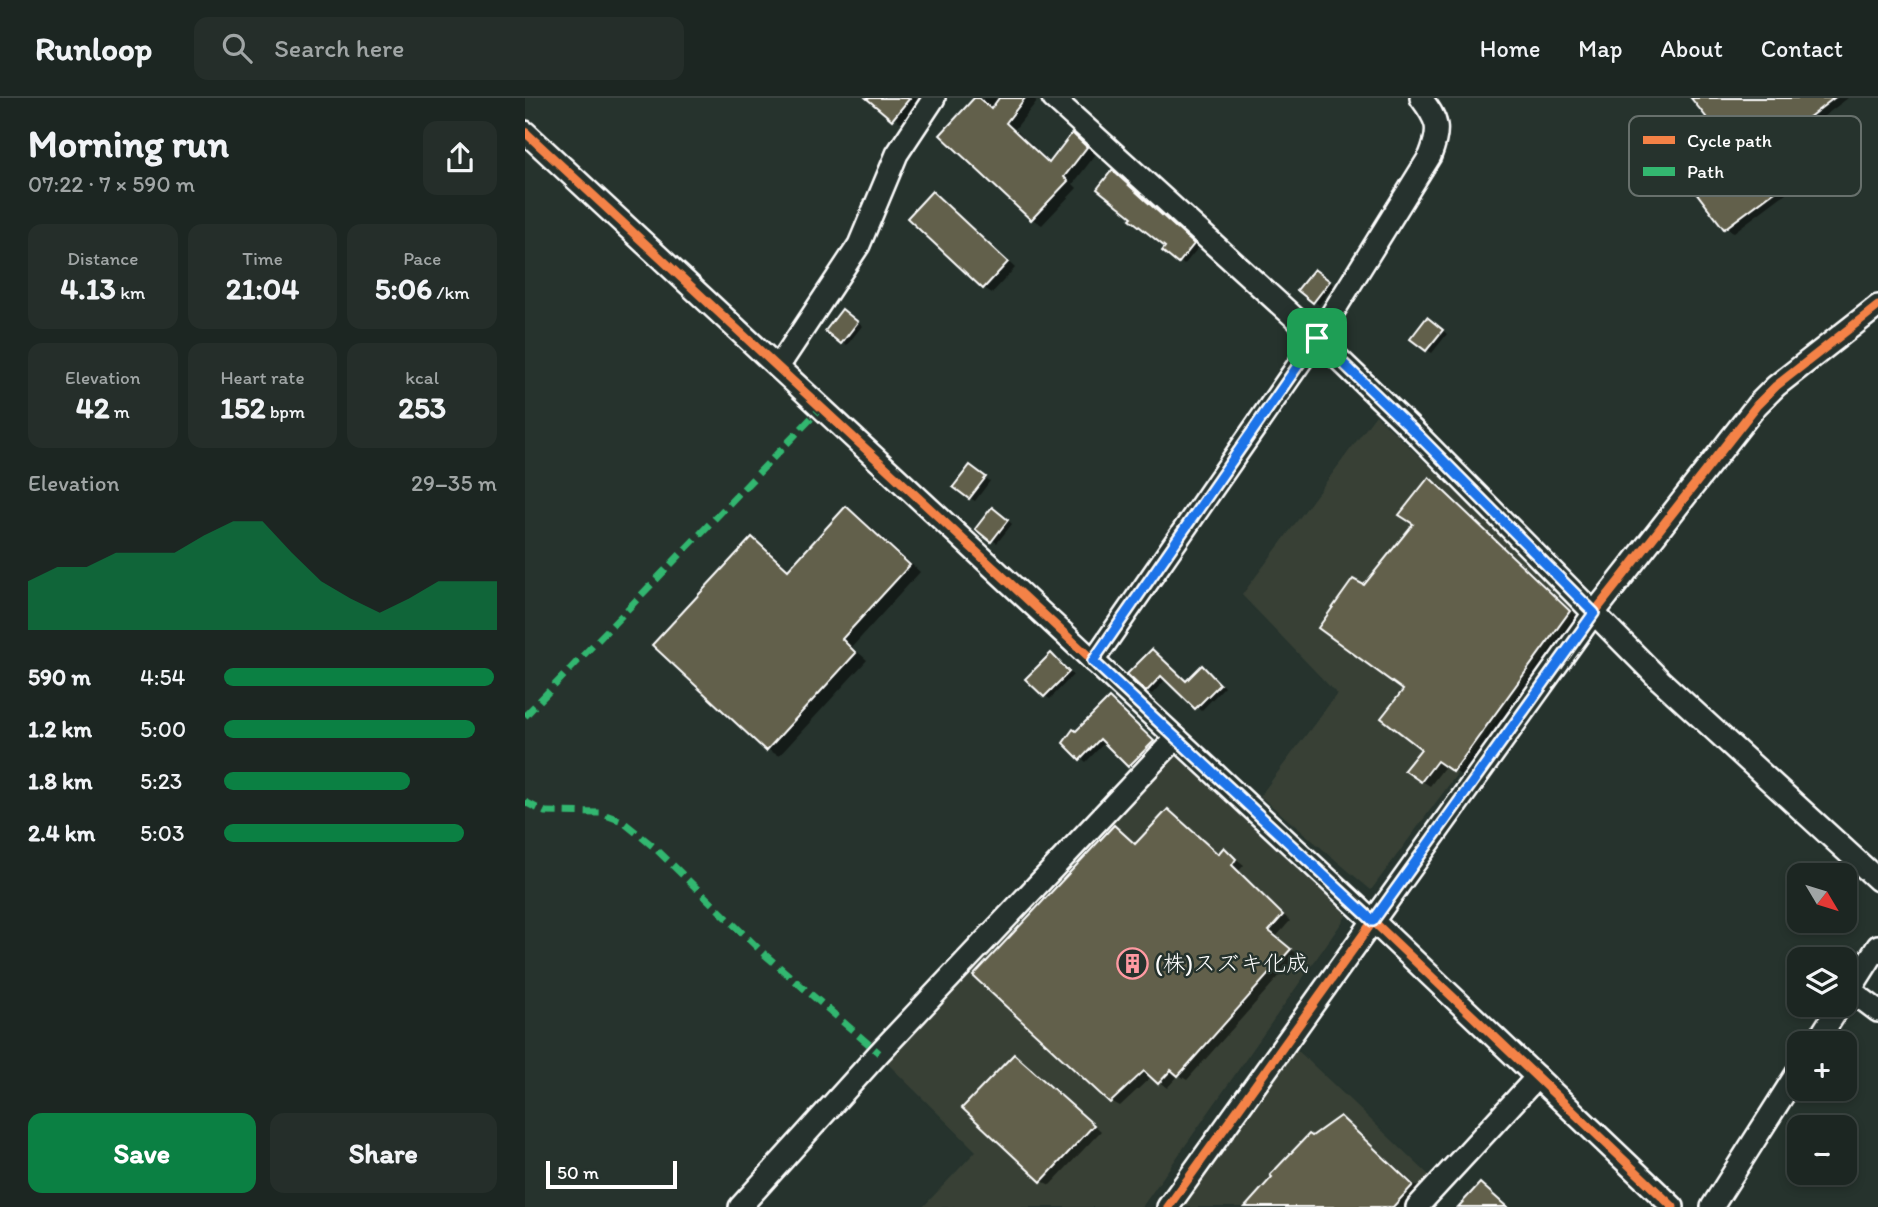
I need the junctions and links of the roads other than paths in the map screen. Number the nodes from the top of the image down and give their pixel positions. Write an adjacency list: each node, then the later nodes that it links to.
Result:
1 (934, 98): 7 (street)
2 (1053, 98): 6 (street)
3 (1421, 98): 6 (street)
4 (525, 132): 7 (street)
5 (1878, 306): 8 (street)
6 (1317, 338): 8 (street); 9 (street)
7 (778, 367): 9 (street)
8 (1594, 613): 11 (street); 12 (street)
9 (1093, 661): 10 (street)
10 (1176, 738): 12 (street); 19 (street)
11 (1878, 880)
12 (1373, 921): 17 (street); 20 (street)
13 (1878, 946): 14 (street)
14 (1857, 979)
15 (1857, 1003): 16 (street)
16 (1878, 1011)
17 (1537, 1077): 21 (street); 22 (street)
18 (1787, 1089): 23 (street)
19 (740, 1207)
20 (1168, 1207)
21 (1417, 1207)
22 (1673, 1207)
23 (1712, 1207)

